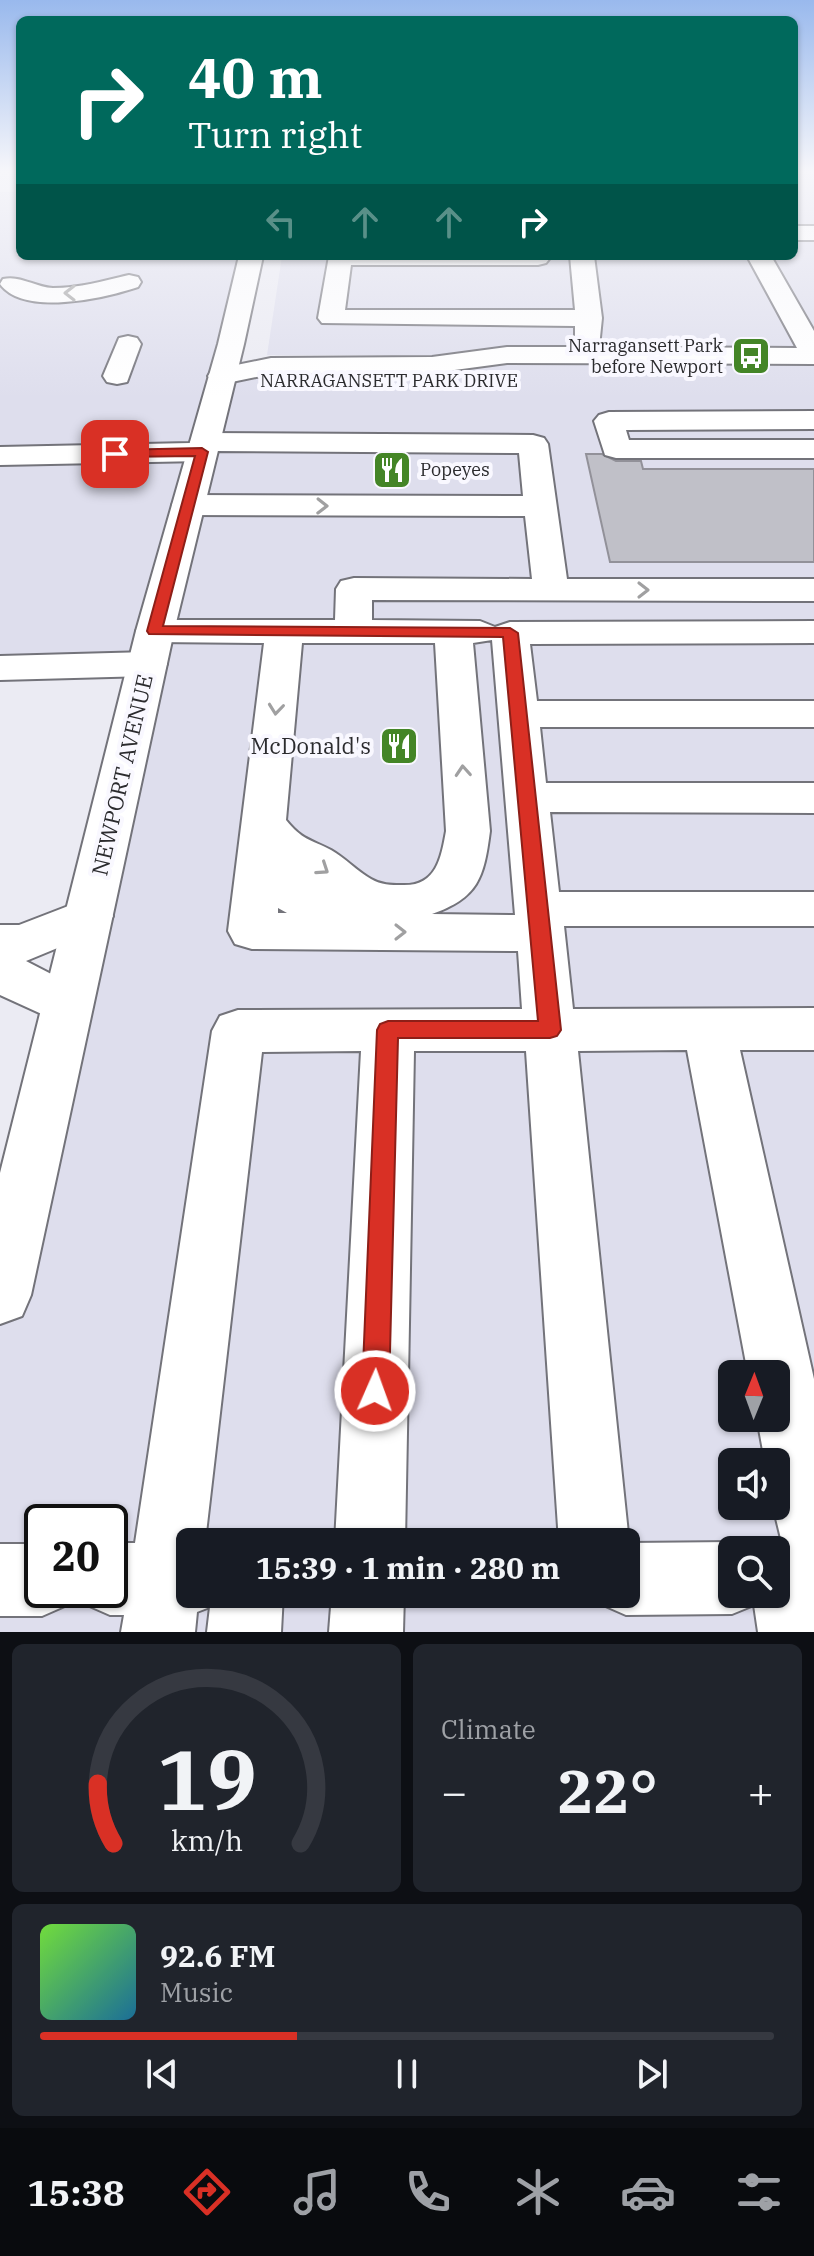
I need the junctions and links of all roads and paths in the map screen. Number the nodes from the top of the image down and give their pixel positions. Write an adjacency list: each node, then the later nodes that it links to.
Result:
1 (250, 260): 14 (main road, NEWPORT AVENUE)
2 (341, 260): 8 (main road)
3 (539, 260): 8 (main road)
4 (582, 260): 9 (main road)
5 (761, 260): 11 (main road)
6 (129, 282): 7 (main road, one-way to 7)
7 (12, 284)
8 (550, 318): 9 (main road)
9 (589, 318): 12 (main road)
10 (128, 344): 13 (main road)
11 (814, 356): 12 (main road, NARRAGANSETT PARK DRIVE)
12 (588, 368): 14 (main road, NARRAGANSETT PARK DRIVE); 15 (main road, NARRAGANSETT PARK DRIVE)
13 (117, 376)
14 (222, 376): 18 (main road, NEWPORT AVENUE)
15 (814, 380)
16 (814, 420): 19 (main road)
17 (301, 443): 18 (main road); 21 (main road); 23 (main road); 24 (main road)
18 (203, 447): 20 (main road); 22 (main road, NEWPORT AVENUE)
19 (814, 449)
20 (0, 456)
21 (464, 502): 23 (main road, one-way to 21); 24 (main road)
22 (188, 505): 23 (main road); 32 (main road, NEWPORT AVENUE)
23 (278, 505)
24 (542, 506): 25 (main road)
25 (558, 590): 26 (main road, one-way to 26); 28 (main road)
26 (814, 590)
27 (284, 632): 28 (main road); 32 (main road); 38 (main road, one-way to 38)
28 (353, 632): 29 (main road)
29 (453, 632): 31 (main road); 39 (main road, one-way to 29)
30 (814, 632): 31 (main road)
31 (510, 633): 34 (main road)
32 (151, 647): 33 (main road); 42 (main road, NEWPORT AVENUE)
33 (0, 668)
34 (518, 714): 35 (main road); 36 (main road)
35 (814, 714)
36 (526, 797): 37 (main road); 40 (main road)
37 (814, 798)
38 (274, 836): 39 (main road, one-way to 39); 43 (main road, one-way to 43)
39 (466, 847): 40 (main road)
40 (531, 847): 43 (main road)
41 (814, 909): 43 (main road)
42 (89, 916): 44 (main road); 46 (main road, NEWPORT AVENUE)
43 (539, 921): 50 (main road)
44 (0, 943)
45 (0, 976): 46 (main road)
46 (68, 1006): 51 (main road, NEWPORT AVENUE)
47 (709, 1029): 48 (main road); 50 (main road); 54 (main road)
48 (814, 1029)
49 (388, 1030): 50 (main road); 52 (main road); 59 (main road)
50 (550, 1030): 53 (main road)
51 (0, 1295)
52 (370, 1528)
53 (593, 1528)
54 (780, 1536)
55 (640, 1579): 58 (main road)
56 (0, 1580): 57 (main road)
57 (24, 1580)
58 (718, 1580)
59 (156, 1592)
60 (246, 1608): 62 (main road)
61 (367, 1608): 63 (main road)
62 (244, 1632)
63 (366, 1632)

